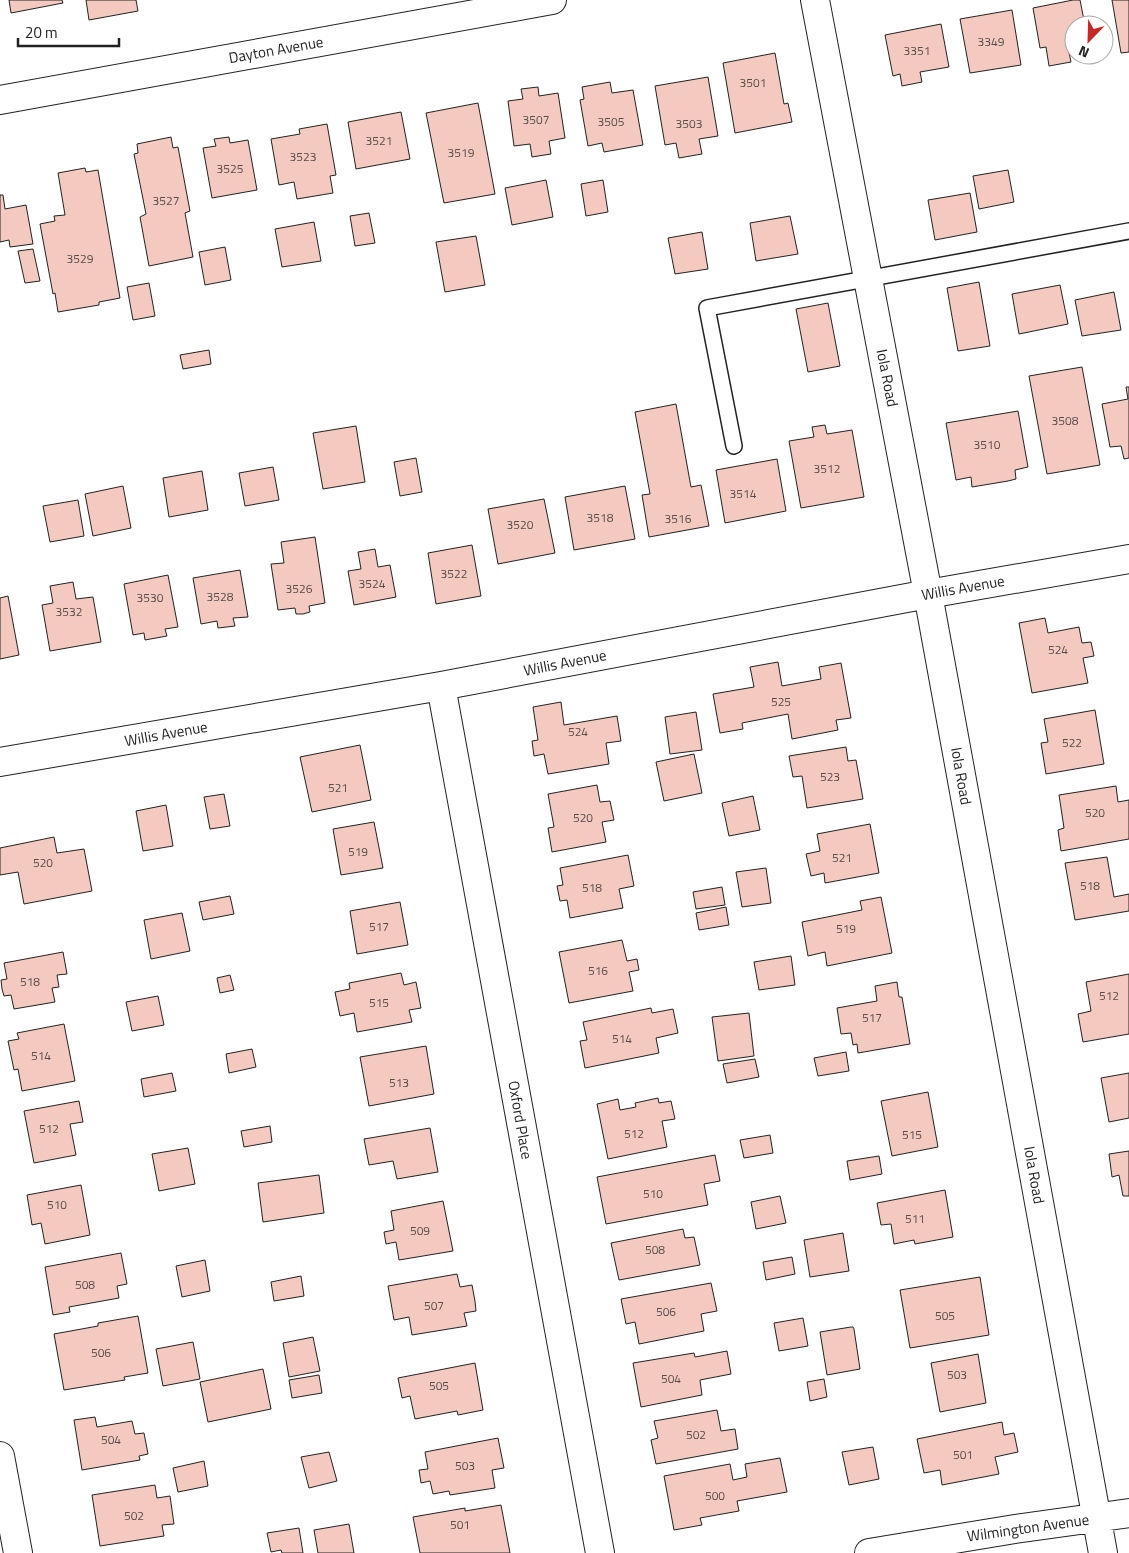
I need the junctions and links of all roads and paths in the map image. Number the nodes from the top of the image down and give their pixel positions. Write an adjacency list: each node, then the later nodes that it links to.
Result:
1 (552, 0): 3 (street, Dayton Avenue)
2 (815, 0): 5 (street, Iola Road)
3 (0, 100)
4 (1129, 231): 5 (lane)
5 (868, 278): 6 (lane); 8 (street, Iola Road)
6 (734, 446)
7 (1129, 559): 8 (street, Willis Avenue)
8 (928, 594): 9 (street, Willis Avenue); 13 (street, Iola Road)
9 (441, 686): 10 (street, Willis Avenue); 15 (street, Oxford Place)
10 (0, 762)
11 (0, 1456): 14 (street)
12 (1129, 1513): 13 (street, Wilmington Avenue)
13 (1096, 1518): 16 (street, Wilmington Avenue); 17 (street, Iola Road)
14 (18, 1553)
15 (600, 1553)
16 (869, 1553)
17 (1102, 1553)

